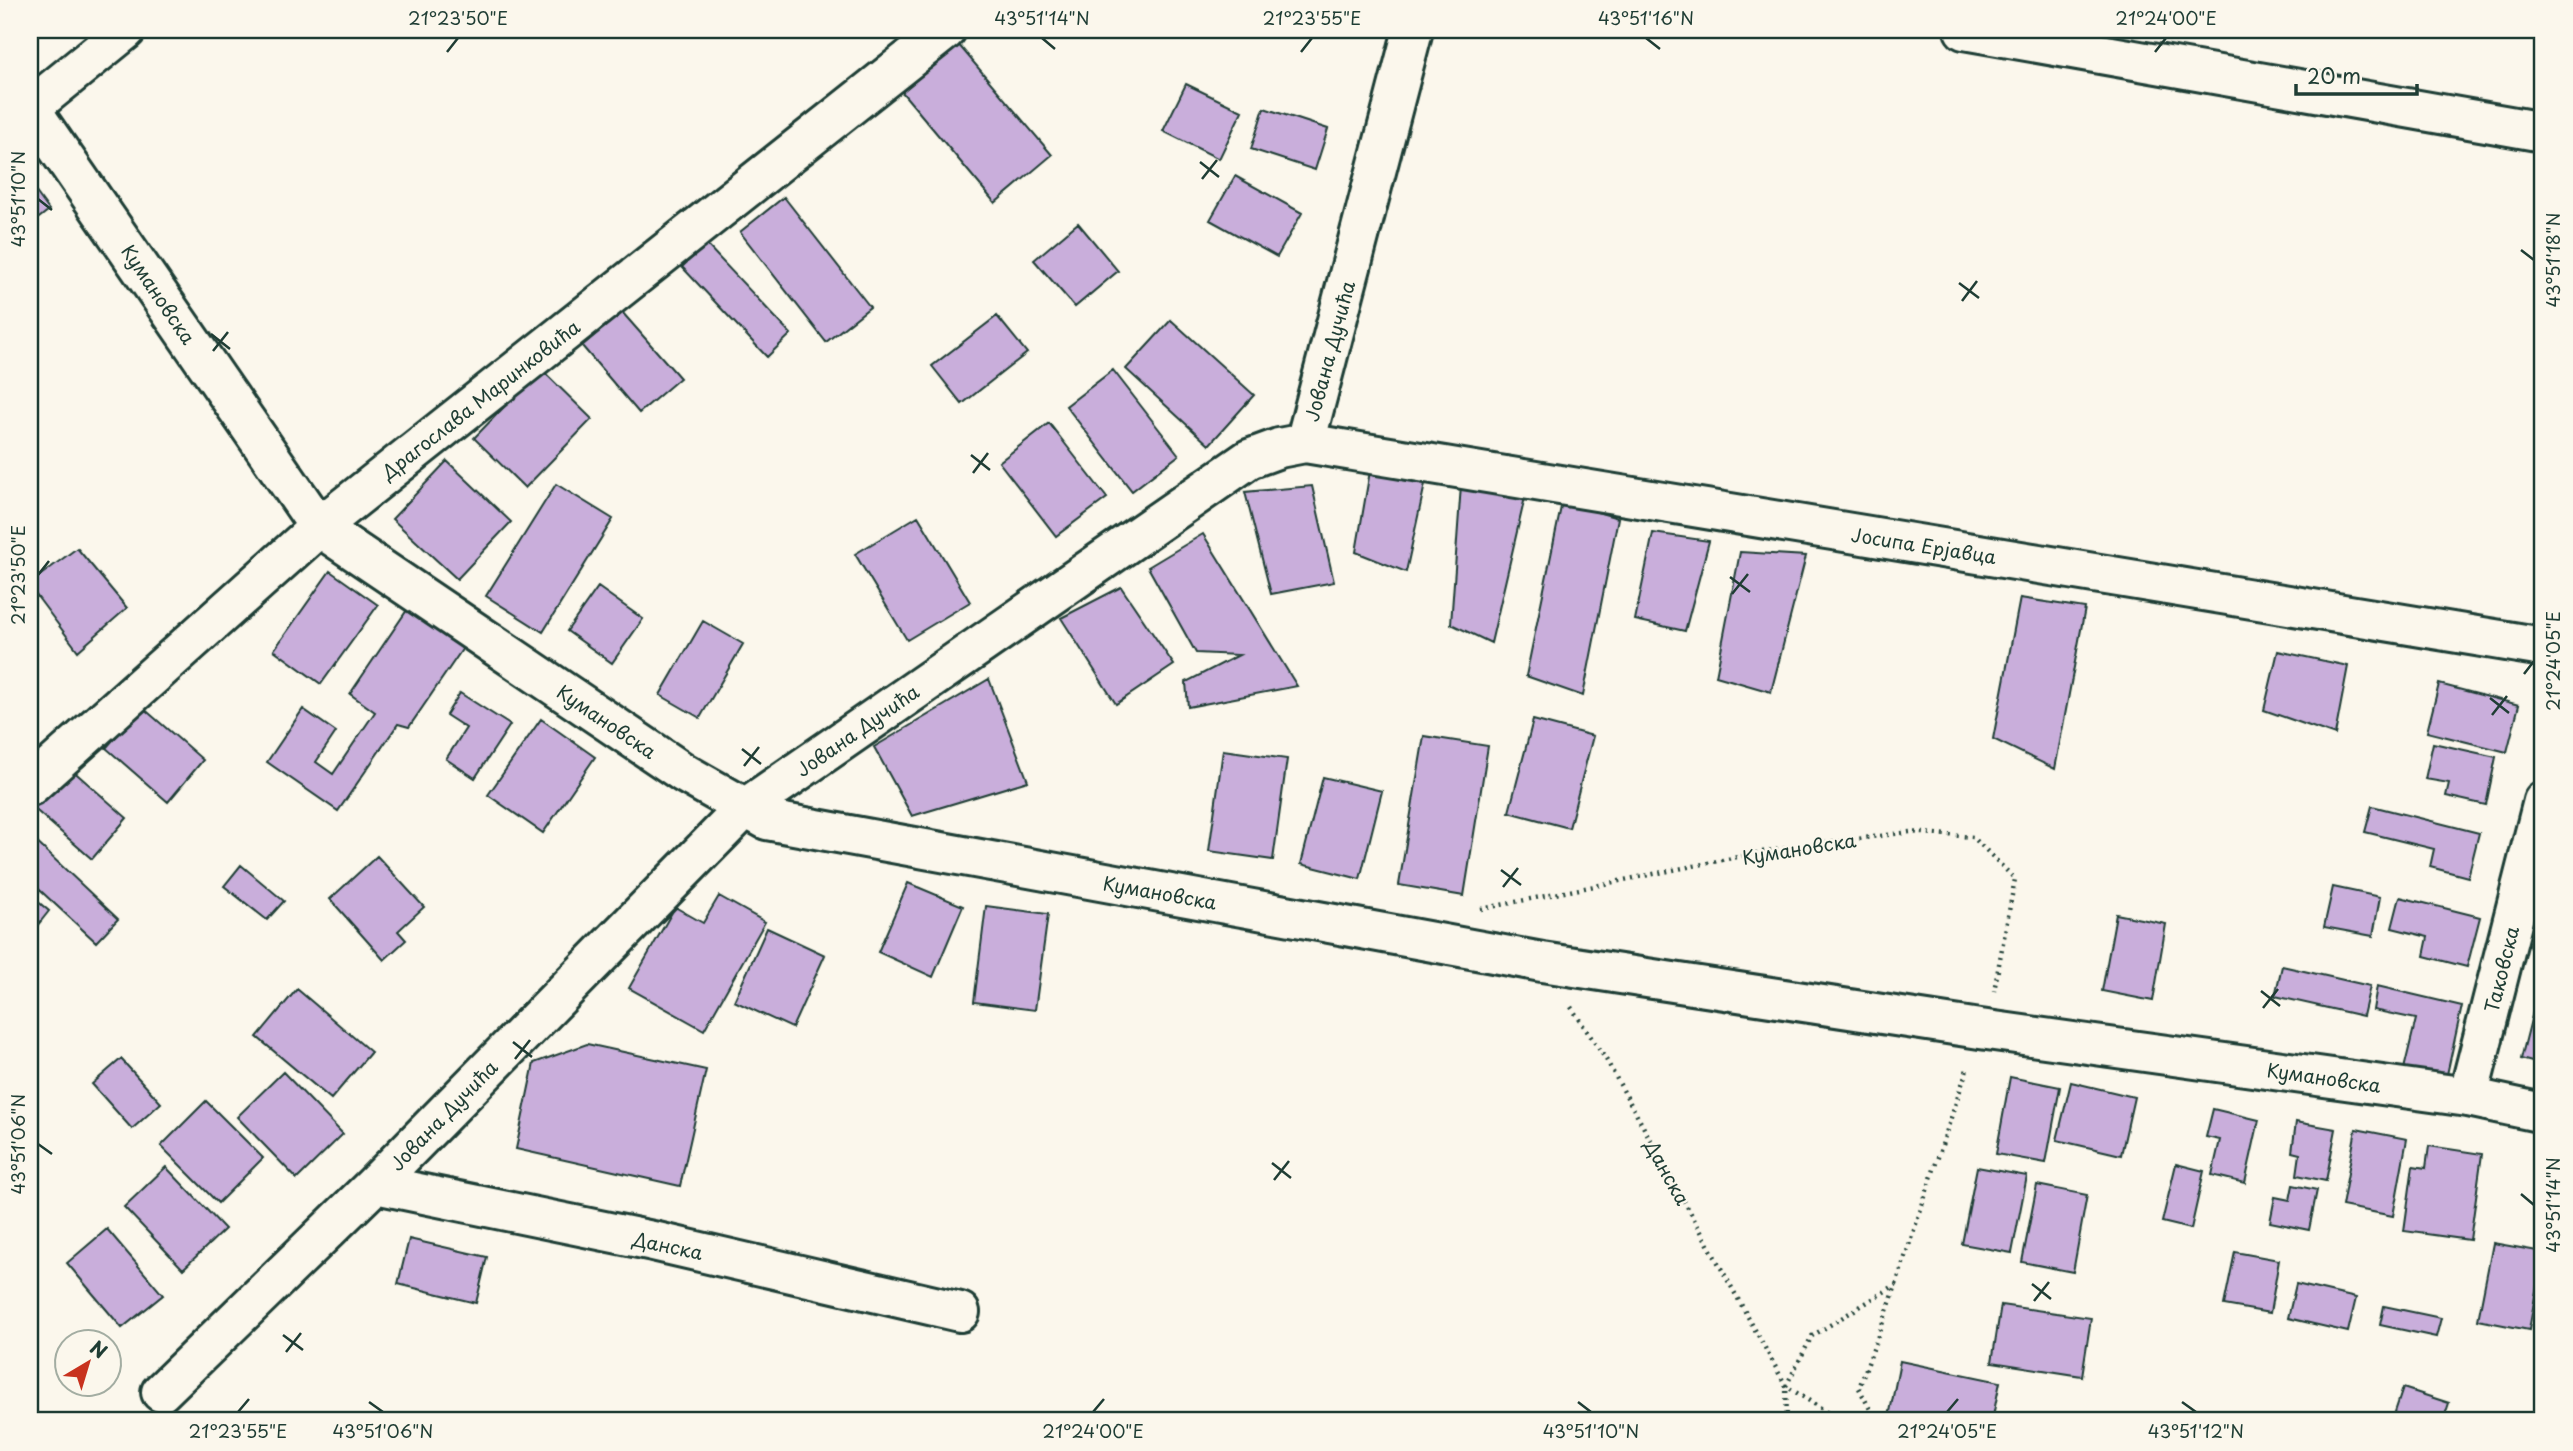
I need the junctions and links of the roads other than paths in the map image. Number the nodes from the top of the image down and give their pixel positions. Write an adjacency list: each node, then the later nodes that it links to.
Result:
1 (126, 30): 5 (street)
2 (946, 30): 8 (street, Драгослава Маринковића)
3 (1413, 30): 7 (street, Јована Дучића)
4 (1964, 30): 6 (street)
5 (30, 108): 8 (street, Кумановска)
6 (2543, 132)
7 (1305, 443): 9 (street, Јосипа Ерјавца); 12 (street, Јована Дучића)
8 (319, 527): 10 (street, Драгослава Маринковића); 12 (street, Кумановска)
9 (2543, 647)
10 (30, 786)
11 (2543, 801): 13 (street, Таковска)
12 (745, 808): 13 (street, Кумановска); 15 (street, Јована Дучића)
13 (2468, 1097): 14 (street, Кумановска)
14 (2543, 1113)
15 (375, 1184): 16 (street, Данска); 17 (street, Јована Дучића)
16 (960, 1312)
17 (161, 1392)

